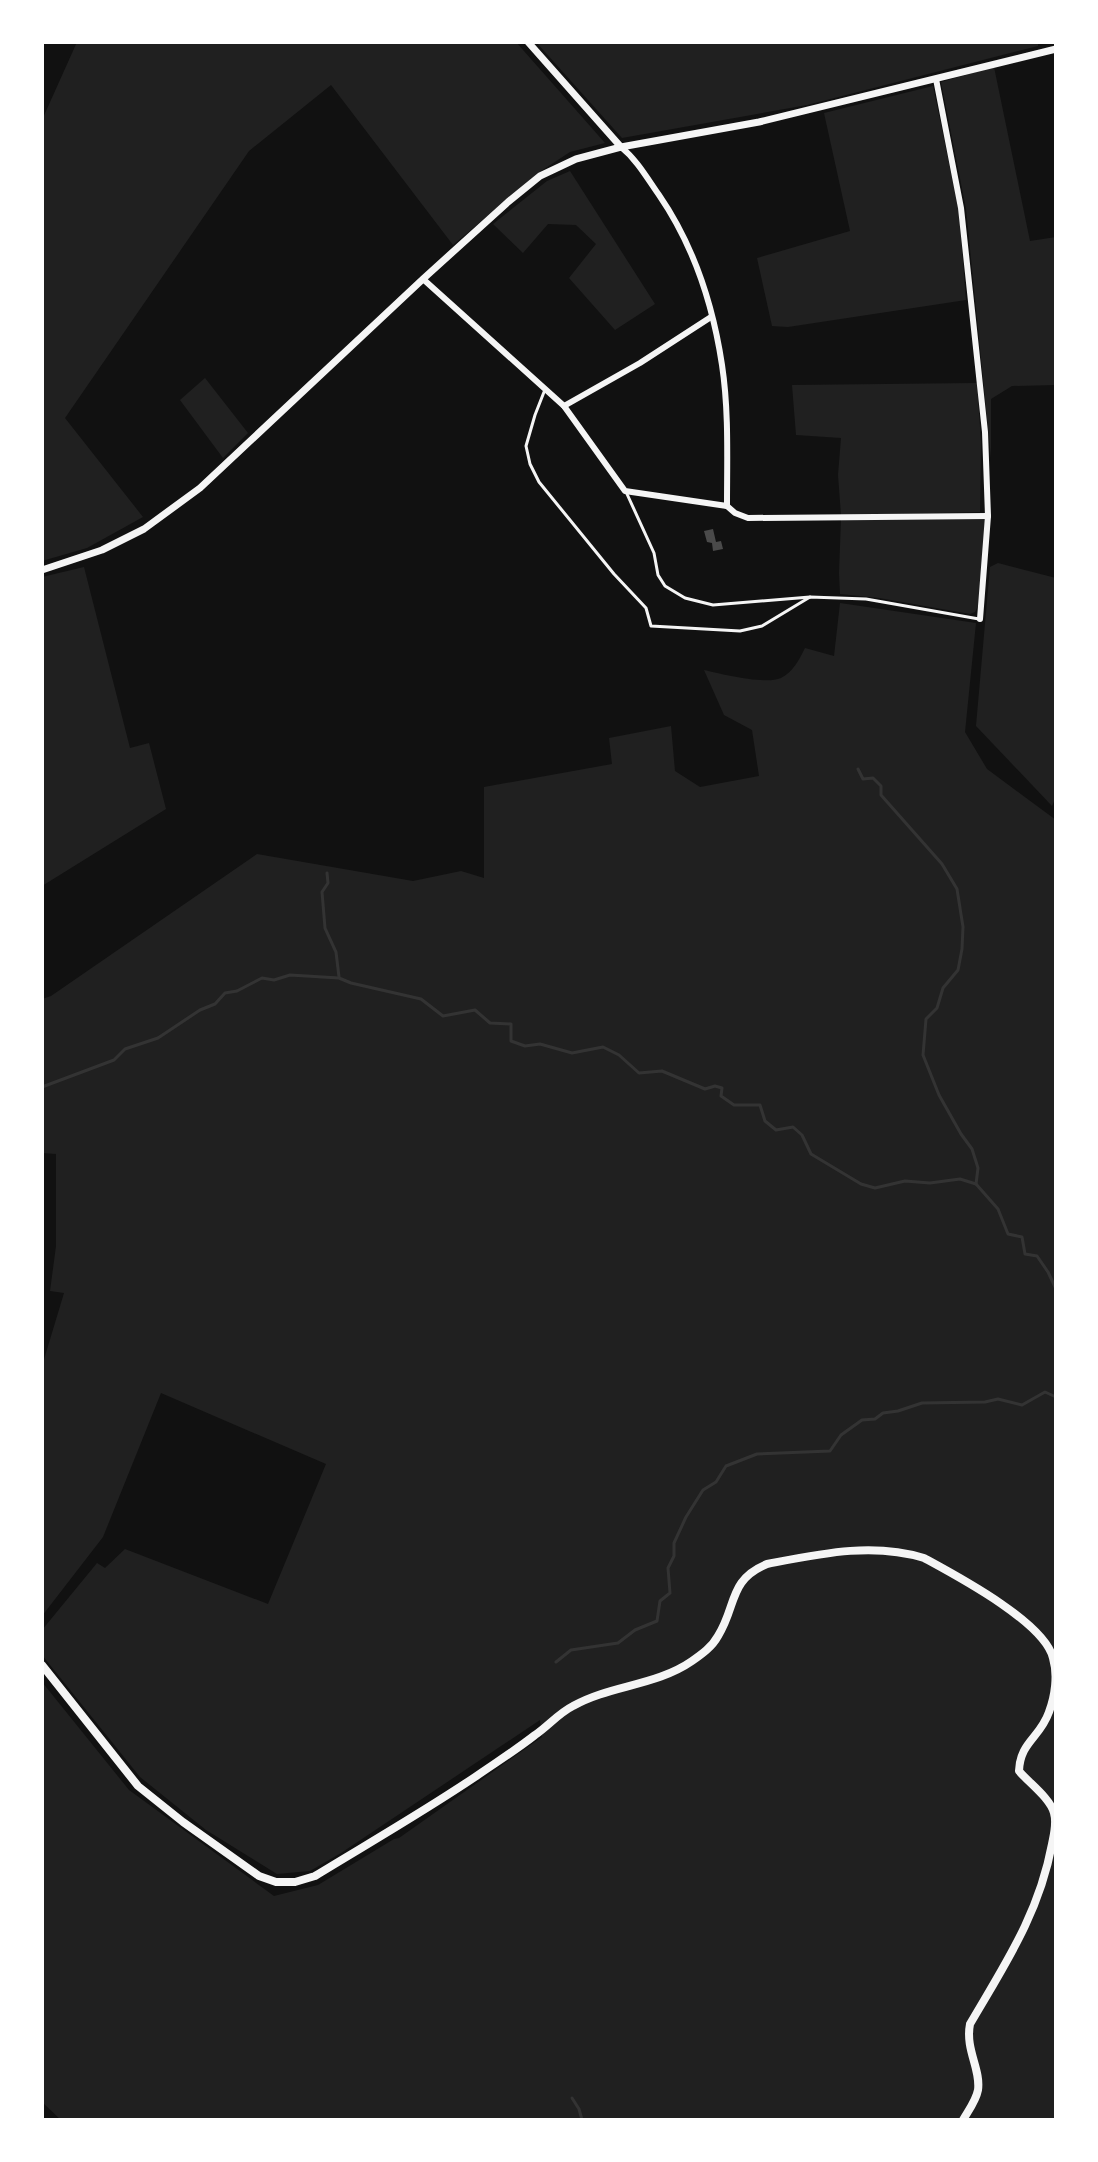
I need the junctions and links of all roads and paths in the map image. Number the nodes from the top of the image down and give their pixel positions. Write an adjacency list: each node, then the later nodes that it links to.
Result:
1 (528, 42): 4 (street)
2 (1056, 49): 3 (street)
3 (936, 79): 4 (street); 11 (street)
4 (621, 147): 5 (street); 6 (street)
5 (423, 279): 7 (street); 12 (street)
6 (711, 317): 8 (street); 10 (street)
7 (545, 390): 8 (street); 13 (lane)
8 (564, 406): 9 (street)
9 (625, 491): 10 (street); 13 (lane)
10 (727, 506): 11 (street)
11 (988, 516): 14 (street)
12 (42, 570)
13 (810, 597): 14 (lane)
14 (980, 619)
15 (42, 1665): 16 (main road)
16 (963, 2120)

